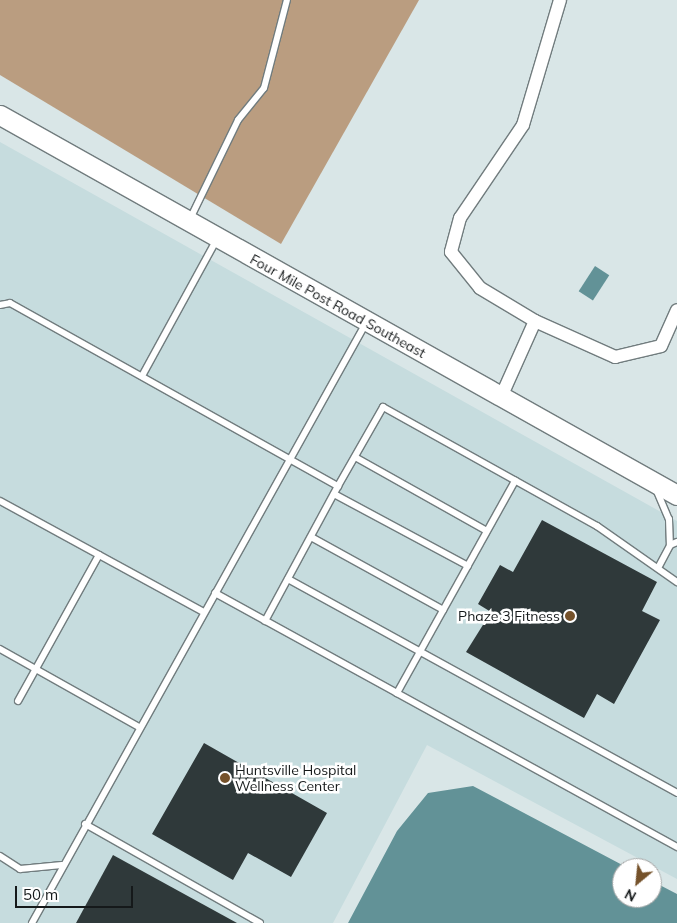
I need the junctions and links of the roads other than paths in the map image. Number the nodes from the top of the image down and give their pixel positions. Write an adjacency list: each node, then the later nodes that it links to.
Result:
1 (287, 0): 4 (lane)
2 (560, 0): 8 (street)
3 (0, 115): 4 (main road, Four Mile Post Road Southeast)
4 (188, 222): 5 (main road, Four Mile Post Road Southeast)
5 (217, 238): 9 (main road, Four Mile Post Road Southeast); 10 (lane)
6 (0, 305): 10 (lane)
7 (677, 310): 8 (street)
8 (535, 321): 11 (street)
9 (367, 322): 11 (main road, Four Mile Post Road Southeast); 13 (lane)
10 (142, 376): 13 (lane)
11 (501, 397): 15 (main road, Four Mile Post Road Southeast)
12 (355, 457): 14 (lane); 16 (lane); 20 (lane)
13 (290, 458): 16 (lane); 29 (lane)
14 (515, 481): 20 (lane); 26 (lane)
15 (652, 481): 18 (main road, Four Mile Post Road Southeast); 23 (lane)
16 (338, 486): 17 (lane)
17 (334, 494): 21 (lane); 25 (lane)
18 (677, 495)
19 (0, 501): 24 (lane)
20 (487, 531): 25 (lane)
21 (311, 537): 27 (lane); 30 (lane)
22 (677, 542): 23 (lane)
23 (670, 545): 26 (lane)
24 (99, 555): 31 (lane); 35 (lane)
25 (468, 566): 30 (lane)
26 (658, 568): 28 (lane)
27 (288, 579): 32 (lane); 34 (lane)
28 (677, 582)
29 (215, 593): 31 (lane); 32 (lane)
30 (444, 610): 34 (lane)
31 (204, 612): 38 (lane)
32 (265, 621): 36 (lane)
33 (0, 649): 35 (lane)
34 (420, 652): 36 (lane); 39 (lane)
35 (36, 669): 37 (lane); 38 (lane)
36 (397, 694): 41 (lane)
37 (18, 701)
38 (139, 727): 40 (lane)
39 (677, 793)
40 (85, 824): 43 (lane); 45 (lane)
41 (677, 847)
42 (0, 856): 43 (lane)
43 (62, 865): 44 (lane)
44 (32, 923)
45 (260, 923)

